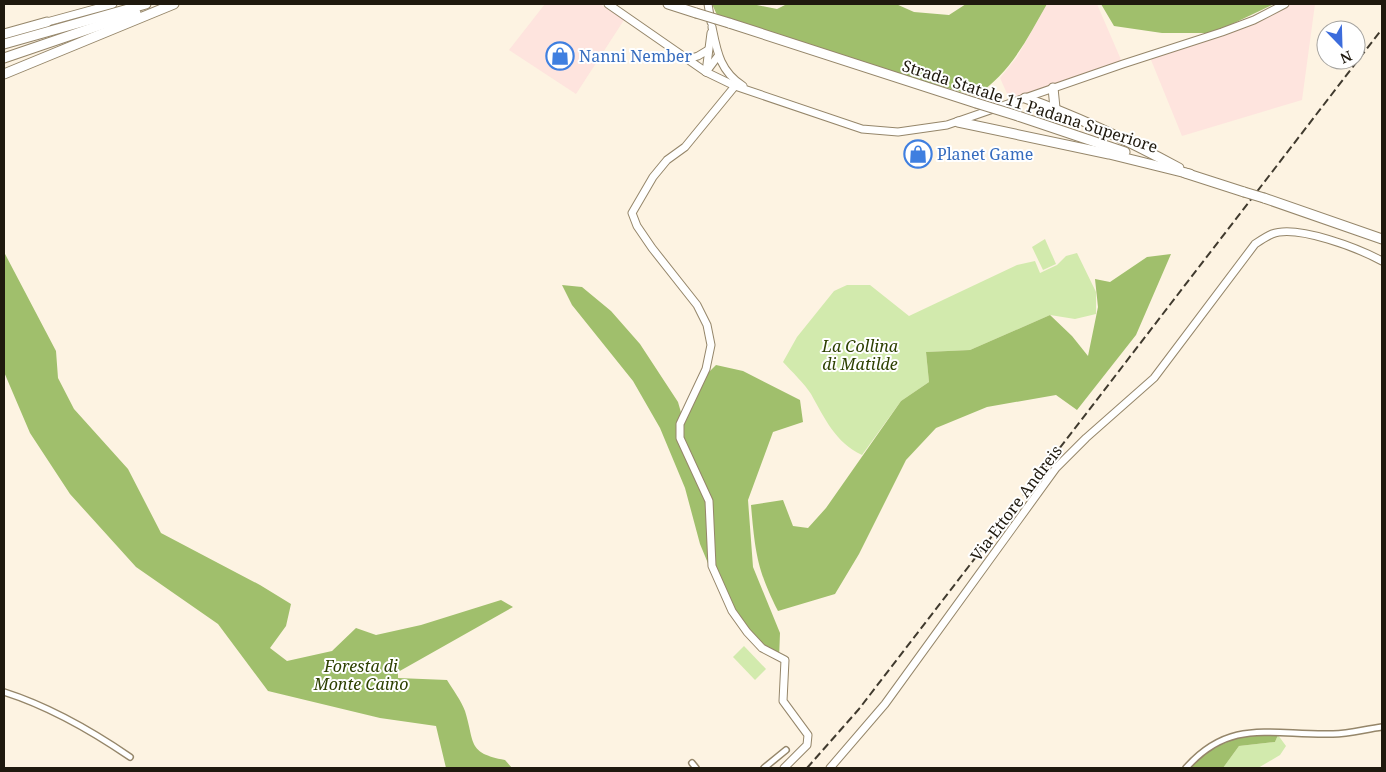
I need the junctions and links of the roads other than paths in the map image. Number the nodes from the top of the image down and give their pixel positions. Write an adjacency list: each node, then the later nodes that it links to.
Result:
1 (113, 4): 9 (street)
2 (146, 4): 12 (highway)
3 (160, 4): 15 (highway)
4 (174, 4): 18 (highway)
5 (608, 4): 16 (street)
6 (668, 4): 25 (highway, Strada Statale 11 Padana Superiore, bridge)
7 (708, 4): 10 (street)
8 (1284, 4): 20 (street)
9 (47, 22): 11 (highway)
10 (712, 27): 13 (street); 14 (street)
11 (4, 34)
12 (4, 44)
13 (708, 50): 16 (street); 17 (street)
14 (718, 56): 17 (street); 21 (street)
15 (4, 58)
16 (688, 59): 17 (street)
17 (706, 72): 19 (street)
18 (4, 74)
19 (735, 86): 21 (street); 35 (street)
20 (1052, 88): 22 (street); 23 (highway)
21 (749, 90): 24 (street)
22 (1025, 98): 23 (highway); 24 (street)
23 (1055, 108): 25 (highway)
24 (958, 122): 25 (highway)
25 (1190, 174): 26 (highway, Strada Statale 11 Padana Superiore, bridge)
26 (1382, 239)
27 (1382, 261): 36 (street, Via Ettore Andreis)
28 (4, 692): 31 (street)
29 (1382, 727): 37 (street)
30 (786, 750): 34 (street)
31 (130, 757)
32 (692, 763): 33 (street)
33 (696, 768)
34 (764, 768)
35 (784, 768)
36 (830, 768)
37 (1186, 768)

